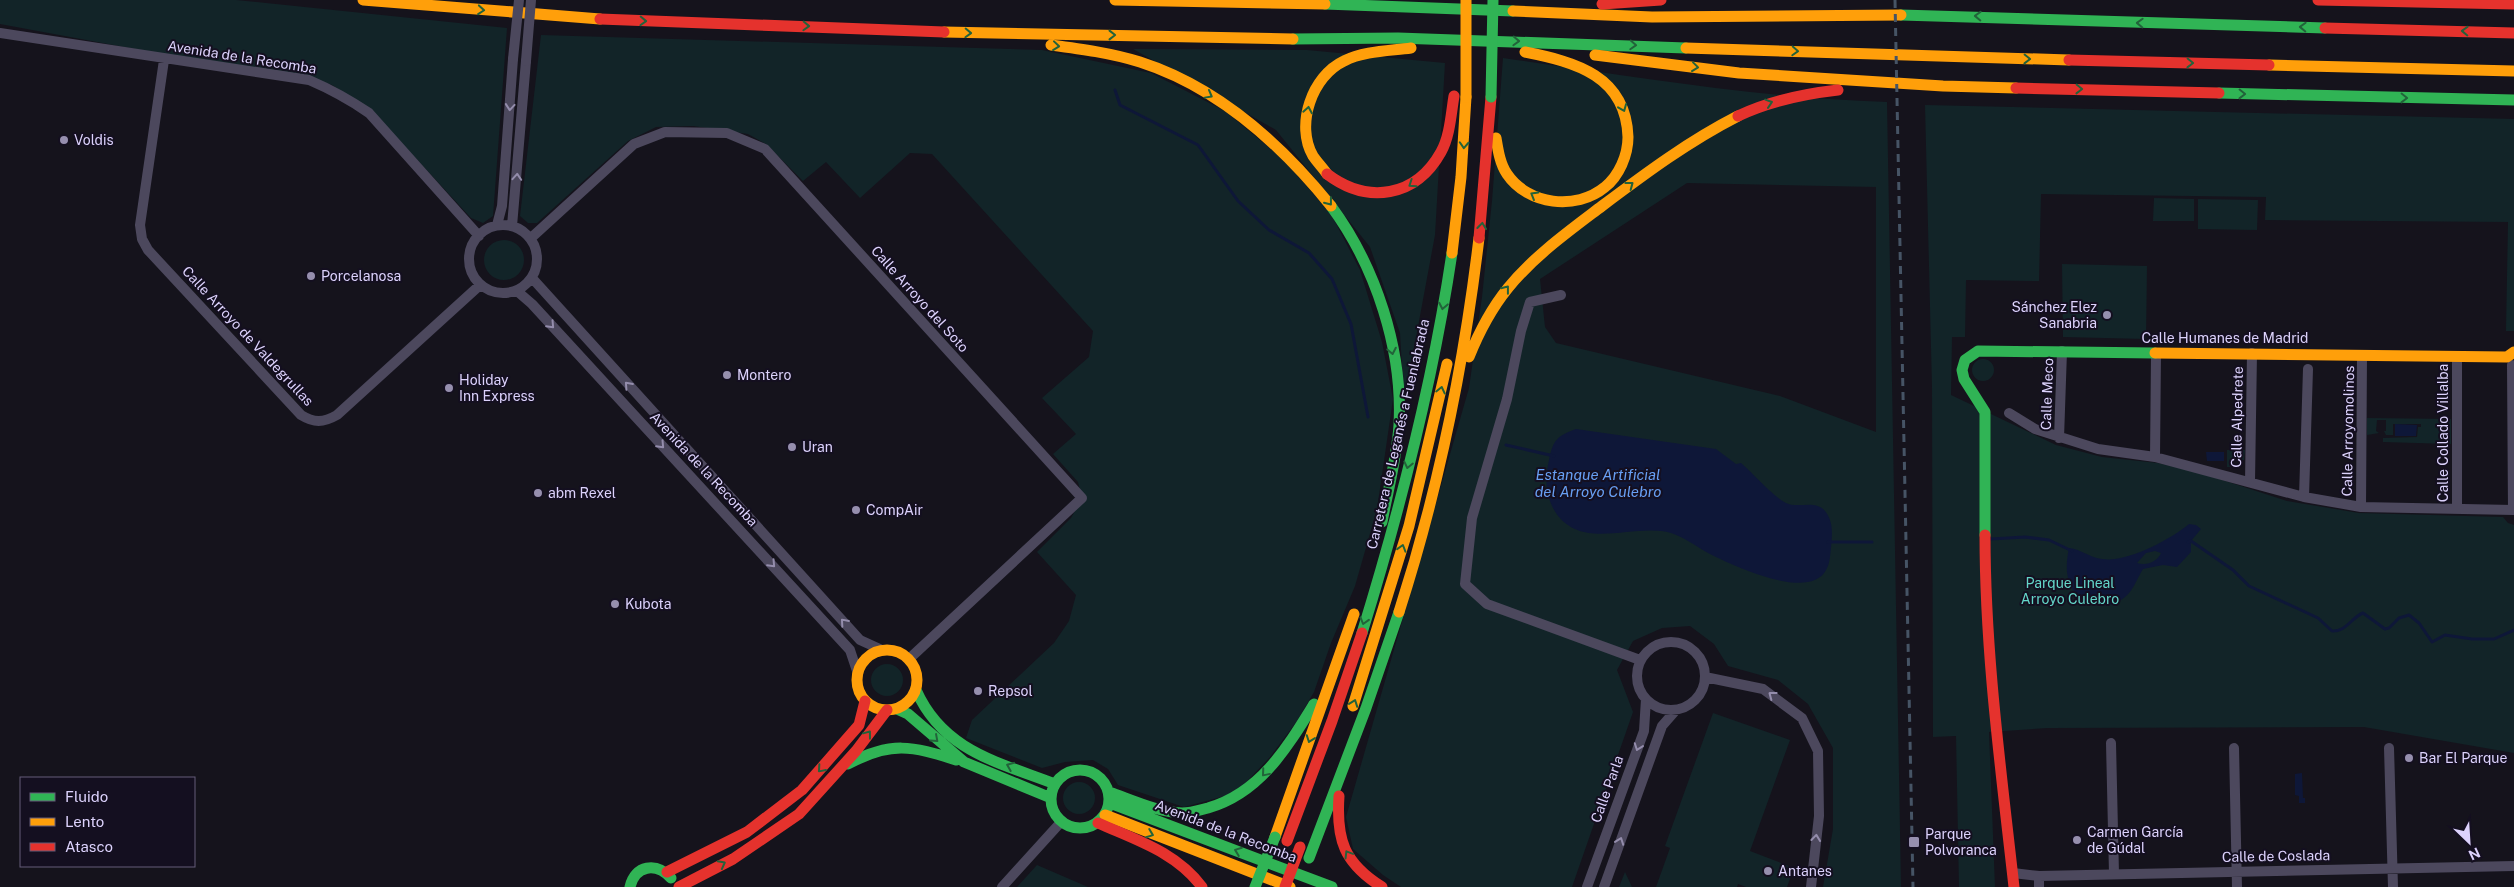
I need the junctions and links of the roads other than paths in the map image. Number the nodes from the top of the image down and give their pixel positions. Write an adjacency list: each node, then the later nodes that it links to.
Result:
1 (363, 0): 18 (main road, one-way to 18)
2 (518, 0): 28 (street, one-way to 28, bridge)
3 (531, 0): 29 (street, one-way to 3, bridge)
4 (1115, 0): 14 (main road)
5 (1386, 0): 14 (main road)
6 (1445, 0): 13 (main road)
7 (1455, 0): 25 (main road)
8 (1466, 0): 25 (main road, Carretera de Leganés a Fuenlabrada, bridge)
9 (1481, 0): 26 (main road)
10 (1493, 0): 26 (main road, bridge)
11 (1661, 0): 13 (main road)
12 (2318, 0): 15 (main road)
13 (1549, 2)
14 (1304, 3): 17 (main road, one-way to 14)
15 (2514, 4)
16 (0, 33): 22 (street, Avenida de la Recomba)
17 (2514, 33)
18 (1011, 34): 19 (main road, one-way to 19); 46 (main road, one-way to 46)
19 (1343, 40): 20 (main road); 23 (main road, one-way to 23)
20 (1411, 48): 21 (main road); 25 (main road, one-way to 20)
21 (1525, 52): 24 (main road, one-way to 24); 26 (main road, one-way to 26)
22 (164, 60): 30 (street, Avenida de la Recomba); 34 (street, Calle Arroyo de Valdegrullas)
23 (2514, 71)
24 (1943, 86): 27 (main road, one-way to 27); 48 (main road, one-way to 24)
25 (1460, 96): 32 (main road); 92 (main road, Carretera de Leganés a Fuenlabrada, one-way to 92)
26 (1486, 97): 37 (main road); 48 (main road, one-way to 26)
27 (2514, 100)
28 (497, 225): 29 (street); 30 (street)
29 (512, 226): 31 (street)
30 (479, 236): 34 (street)
31 (531, 238): 33 (street); 57 (street, Calle Arroyo del Soto)
32 (1438, 266)
33 (532, 278): 35 (street); 56 (street, Avenida de la Recomba, one-way to 33)
34 (480, 285): 35 (street)
35 (517, 291): 60 (street, Avenida de la Recomba, one-way to 60)
36 (1562, 295): 59 (street)
37 (1454, 328)
38 (2062, 351): 39 (main road, Calle Humanes de Madrid); 49 (street, Calle Meco); 83 (main road, Calle Humanes de Madrid)
39 (2156, 353): 40 (main road, Calle Humanes de Madrid); 50 (street)
40 (2252, 353): 42 (main road, Calle Humanes de Madrid); 51 (street, Calle Alpedrete)
41 (1449, 354): 67 (main road, Carretera de Leganés a Fuenlabrada, one-way to 41)
42 (2362, 355): 43 (main road, Calle Humanes de Madrid); 53 (street, Calle Arroyomolinos)
43 (2457, 356): 44 (main road, Calle Humanes de Madrid); 54 (street, Calle Collado Villalba)
44 (2512, 360): 55 (street)
45 (2308, 368): 52 (street)
46 (1411, 402)
47 (2009, 413): 49 (street)
48 (1447, 430): 58 (main road)
49 (2059, 438): 50 (street)
50 (2155, 457): 51 (street)
51 (2250, 482): 52 (street)
52 (2304, 497): 53 (street)
53 (2361, 507): 54 (street)
54 (2457, 509): 55 (street)
55 (2513, 510)
56 (882, 650): 57 (main road); 60 (main road)
57 (909, 659): 62 (main road)
58 (1384, 659): 95 (main road); 97 (main road, one-way to 58)
59 (1640, 660): 61 (street); 63 (street)
60 (858, 674): 64 (main road)
61 (1705, 677): 66 (street); 100 (street, one-way to 61)
62 (916, 690): 65 (main road); 73 (main road, one-way to 62)
63 (1646, 700): 66 (street); 98 (street, Calle Parla, one-way to 98)
64 (865, 701): 65 (main road); 82 (main road, one-way to 82)
65 (892, 710): 71 (main road, one-way to 71); 72 (main road, one-way to 65)
66 (1676, 710): 99 (street, one-way to 66)
67 (1348, 719)
68 (2111, 743): 84 (street)
69 (2234, 748): 81 (street)
70 (2389, 748): 80 (street)
71 (964, 762): 72 (main road); 75 (main road)
72 (839, 770): 88 (main road, one-way to 72)
73 (1055, 784): 74 (main road); 75 (main road)
74 (1109, 797): 76 (main road); 91 (main road, bridge); 96 (main road, Avenida de la Recomba, one-way to 74)
75 (1051, 798): 77 (main road)
76 (1102, 819): 77 (main road); 90 (main road); 94 (main road, one-way to 94)
77 (1061, 822): 89 (street)
78 (1307, 829): 93 (main road, bridge)
79 (2514, 866): 80 (street, Calle de Coslada)
80 (2393, 867): 81 (street, Calle de Coslada); 104 (street)
81 (2237, 870): 84 (street, Calle de Coslada); 103 (street)
82 (667, 872): 86 (main road); 87 (main road)
83 (2013, 873): 85 (street, Calle de Coslada); 101 (main road)
84 (2114, 874): 85 (street, Calle de Coslada)
85 (2039, 876): 102 (street)
86 (630, 887)
87 (674, 887)
88 (679, 887)
89 (1002, 887)
90 (1202, 887)
91 (1256, 887)
92 (1269, 887)
93 (1285, 887)
94 (1290, 887)
95 (1298, 887)
96 (1332, 887)
97 (1382, 887)
98 (1587, 887)
99 (1604, 887)
100 (1812, 887)
101 (2014, 887)
102 (2039, 887)
103 (2237, 887)
104 (2393, 887)

